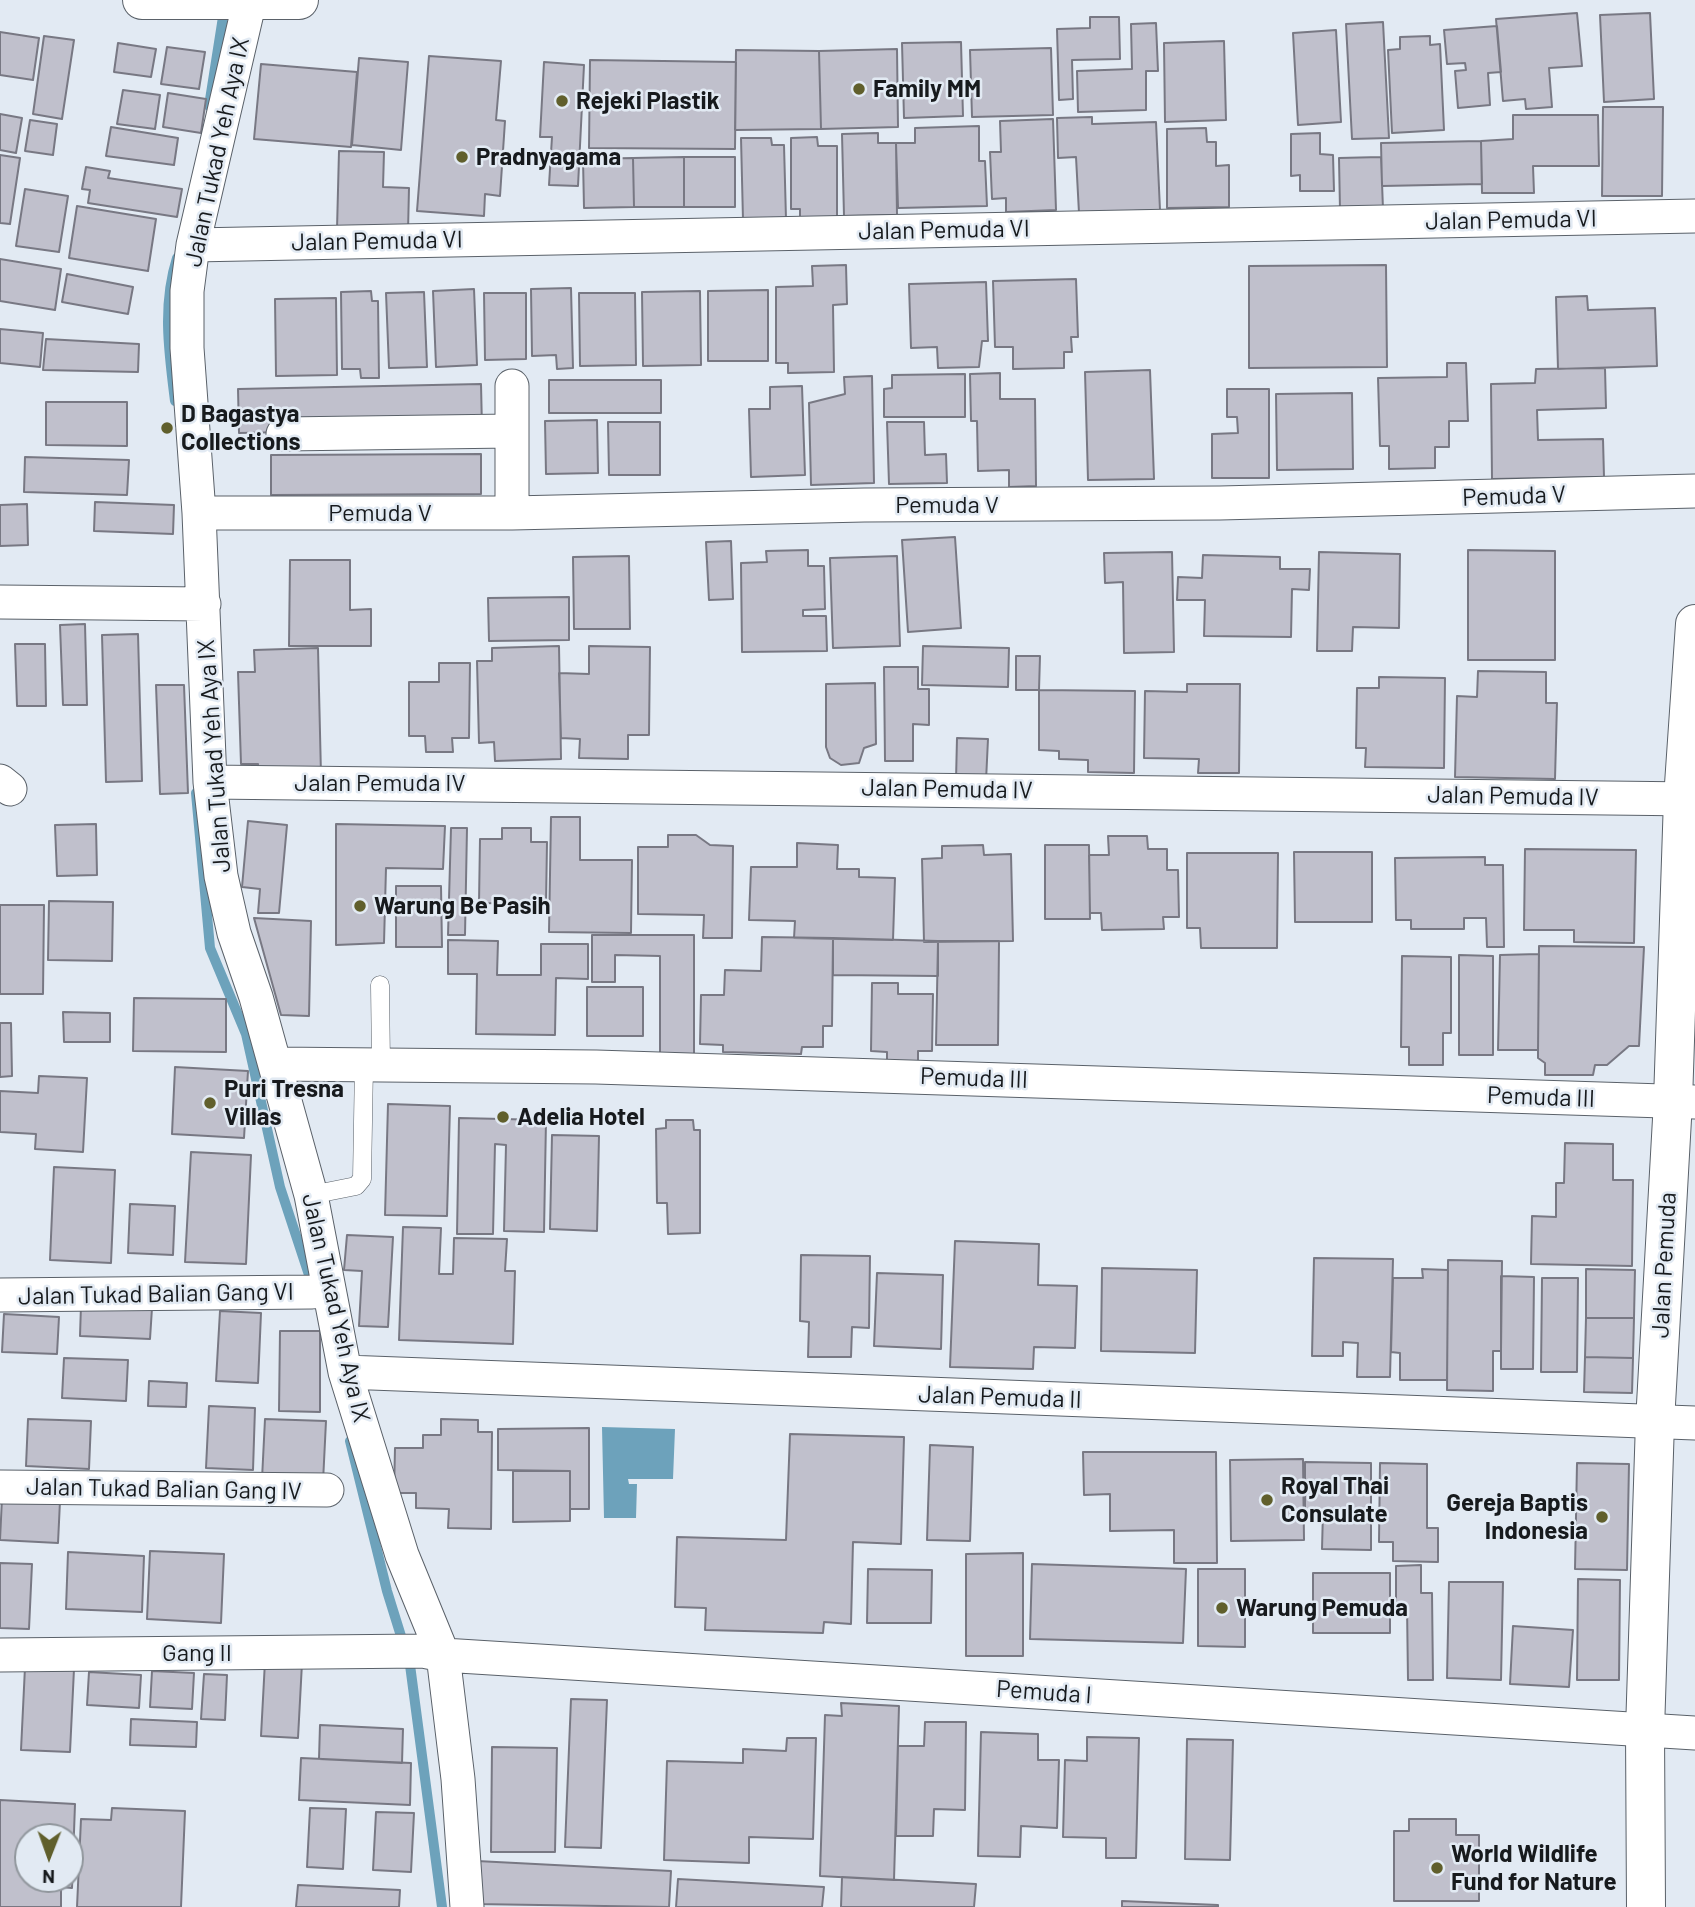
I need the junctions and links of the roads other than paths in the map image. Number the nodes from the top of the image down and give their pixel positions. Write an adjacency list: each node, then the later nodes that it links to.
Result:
1 (142, 0): 3 (street)
2 (299, 0): 3 (street)
3 (250, 1): 5 (street, Jalan Tukad Yeh Aya IX)
4 (1695, 216): 5 (street, Jalan Pemuda VI)
5 (193, 245): 10 (street, Jalan Tukad Yeh Aya IX)
6 (512, 386): 7 (street)
7 (512, 431): 8 (street); 11 (street)
8 (283, 434)
9 (1695, 491): 11 (street, Pemuda V)
10 (199, 513): 11 (street, Pemuda V); 13 (street, Jalan Tukad Yeh Aya IX)
11 (512, 513)
12 (0, 602): 13 (street)
13 (204, 604): 15 (street, Jalan Tukad Yeh Aya IX)
14 (1695, 624): 16 (street, Jalan Pemuda)
15 (210, 782): 16 (street, Jalan Pemuda IV); 18 (street, Jalan Tukad Yeh Aya IX)
16 (1689, 799): 20 (street, Jalan Pemuda)
17 (380, 985): 19 (lane)
18 (275, 1064): 19 (street, Pemuda III); 21 (street, Jalan Tukad Yeh Aya IX)
19 (372, 1065): 20 (street, Pemuda III); 21 (lane)
20 (1684, 1102): 25 (street, Jalan Pemuda)
21 (311, 1195): 24 (street, Jalan Tukad Yeh Aya IX)
22 (313, 1292): 23 (street, Jalan Tukad Balian Gang VI)
23 (0, 1295)
24 (345, 1372): 25 (street, Jalan Pemuda II); 29 (street, Jalan Tukad Yeh Aya IX)
25 (1655, 1422): 26 (street, Jalan Pemuda II); 31 (street, Jalan Pemuda)
26 (1695, 1423)
27 (0, 1487): 28 (street, Jalan Tukad Balian Gang IV)
28 (327, 1490)
29 (415, 1652): 30 (street, Gang II); 31 (street, Pemuda I); 33 (street, Jalan Tukad Yeh Aya IX)
30 (0, 1655)
31 (1645, 1730): 32 (street, Pemuda I); 34 (street, Jalan Pemuda)
32 (1695, 1733)
33 (467, 1907)
34 (1646, 1907)

